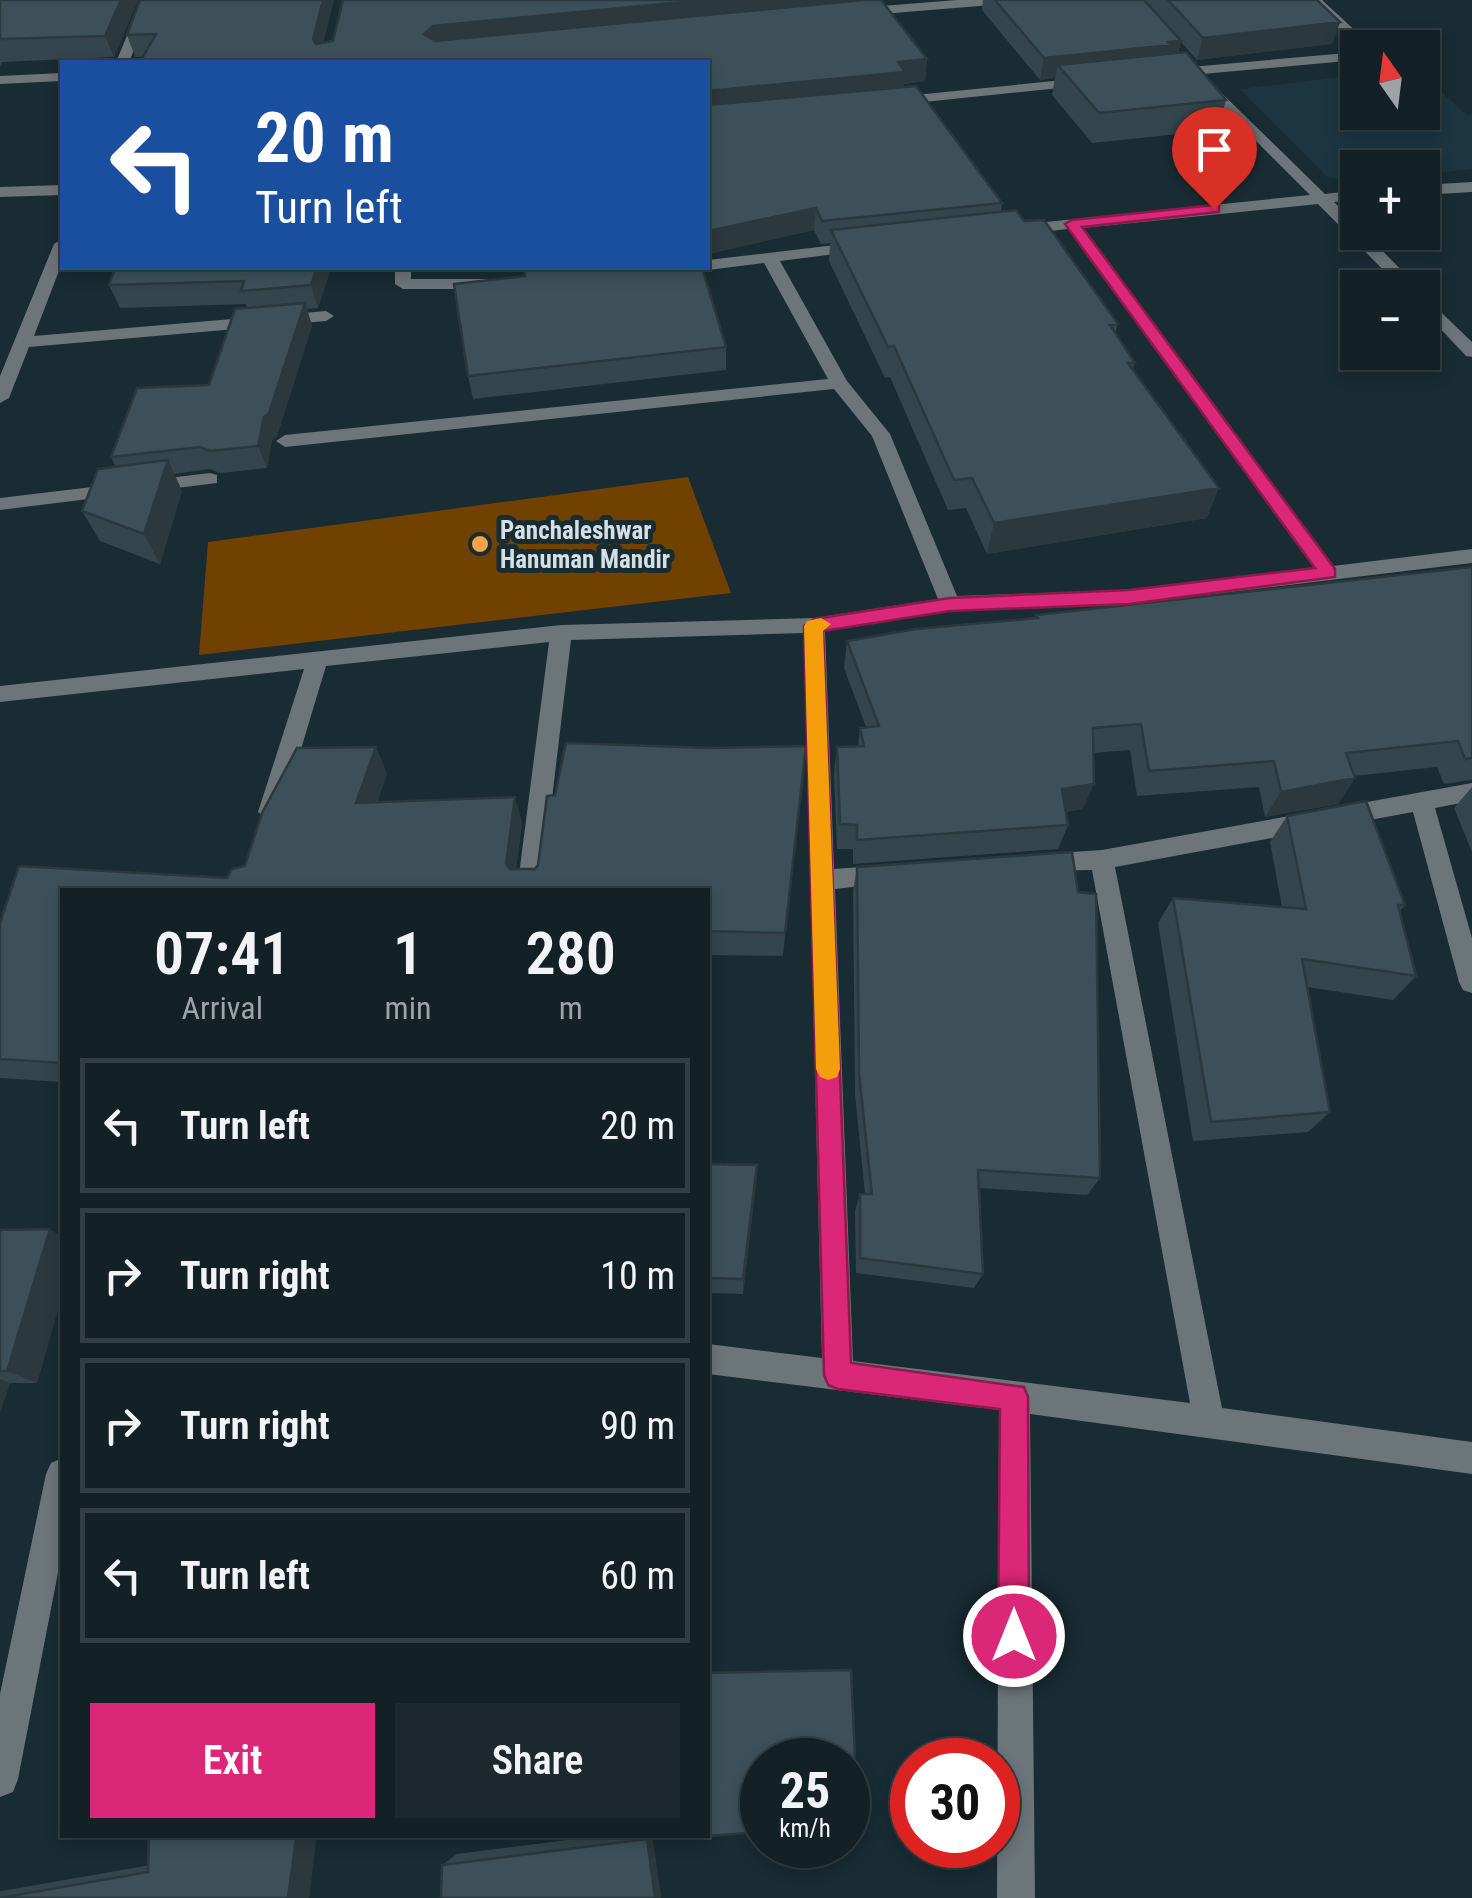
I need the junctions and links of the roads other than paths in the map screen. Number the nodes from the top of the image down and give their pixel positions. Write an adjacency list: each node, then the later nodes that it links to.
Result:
1 (148, 0): 8 (street)
2 (1004, 0): 4 (street)
3 (1314, 0): 5 (street)
4 (839, 14)
5 (1348, 30)
6 (1181, 56): 9 (street)
7 (1340, 58): 9 (street)
8 (123, 60)
9 (1194, 70): 10 (street); 20 (street)
10 (1155, 74)
11 (60, 77): 12 (street)
12 (0, 80)
13 (1097, 80): 14 (street)
14 (883, 103)
15 (1472, 187): 16 (street)
16 (1440, 189)
17 (60, 190): 18 (street)
18 (0, 192)
19 (1340, 196): 20 (street)
20 (1320, 197): 21 (street); 28 (street)
21 (1072, 224): 22 (street); 40 (street)
22 (997, 232)
23 (883, 244): 25 (street)
24 (60, 249): 32 (street)
25 (769, 257): 26 (street); 34 (street)
26 (710, 265)
27 (403, 270): 29 (street)
28 (1393, 270)
29 (510, 282)
30 (326, 316): 32 (street)
31 (1440, 319): 33 (street)
32 (22, 342): 35 (street)
33 (1472, 352)
34 (839, 383): 36 (street); 41 (street)
35 (0, 398)
36 (285, 442)
37 (210, 479): 38 (street)
38 (0, 504)
39 (1472, 556): 40 (street)
40 (1328, 573): 41 (street)
41 (950, 604): 42 (street)
42 (814, 626): 43 (street); 52 (street)
43 (561, 633): 44 (street); 53 (street)
44 (318, 659): 45 (street); 48 (street)
45 (0, 694)
46 (1472, 792): 47 (street)
47 (1421, 800): 49 (street); 54 (street)
48 (262, 837)
49 (1102, 860): 50 (street); 58 (street)
50 (1008, 866)
51 (915, 873): 52 (street)
52 (822, 880): 56 (street)
53 (529, 888)
54 (1472, 982)
55 (710, 1359): 56 (street)
56 (838, 1375): 57 (street)
57 (1014, 1397): 58 (street); 62 (street)
58 (1209, 1422): 59 (street)
59 (1472, 1458)
60 (60, 1484): 61 (street)
61 (0, 1778)
62 (1016, 1898)

